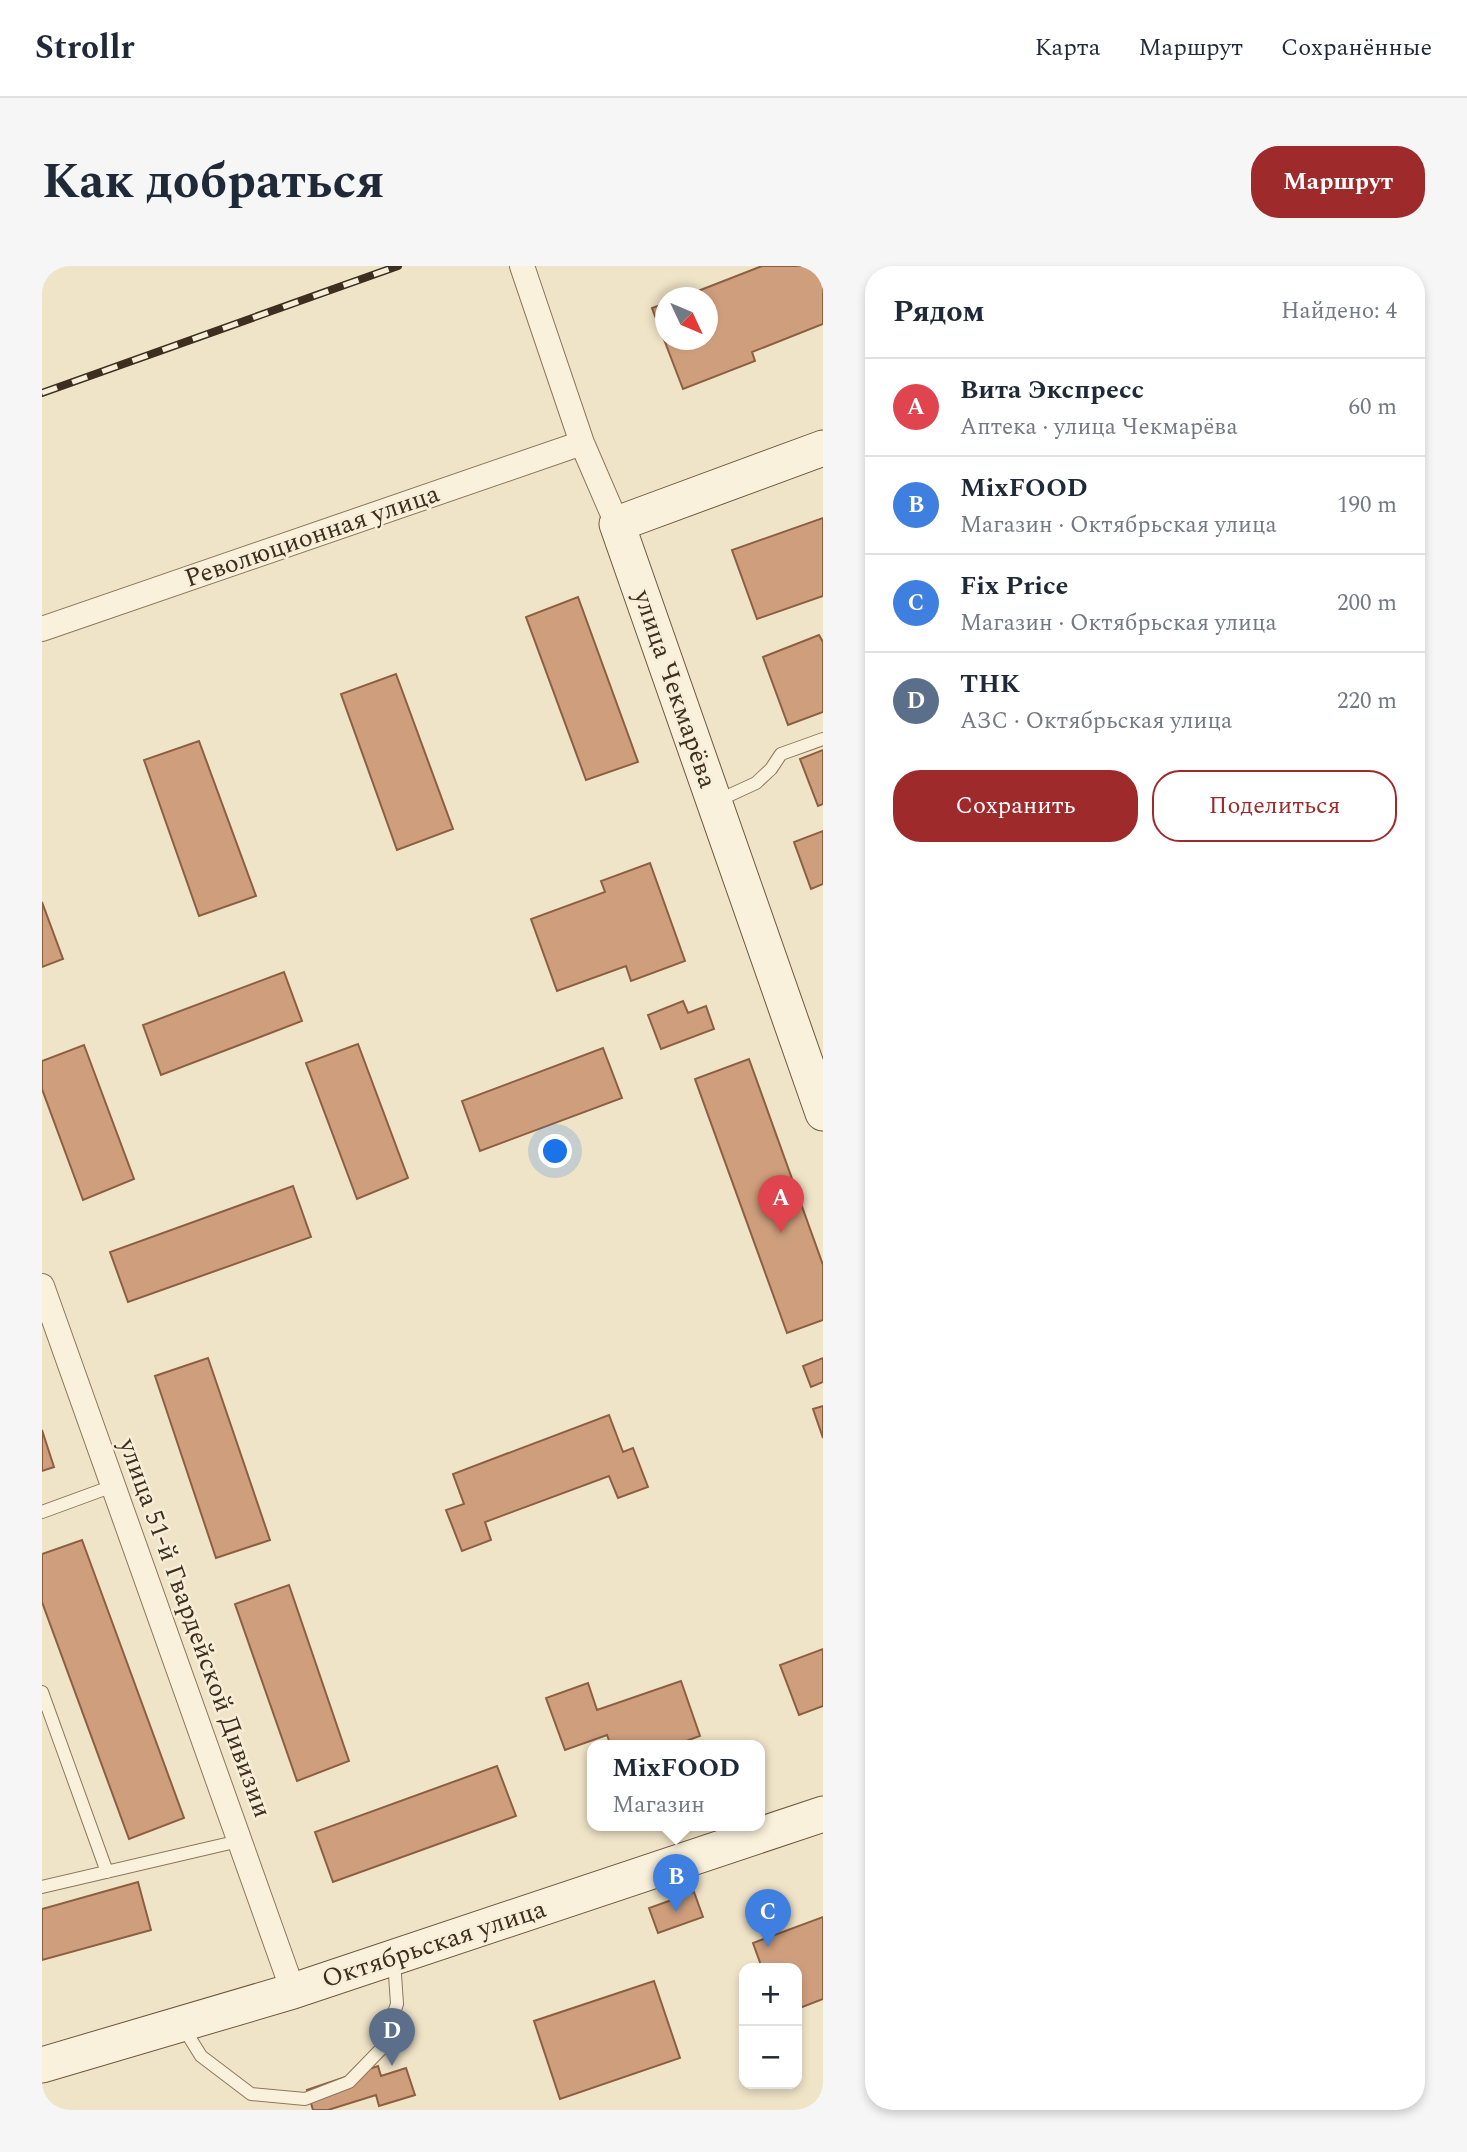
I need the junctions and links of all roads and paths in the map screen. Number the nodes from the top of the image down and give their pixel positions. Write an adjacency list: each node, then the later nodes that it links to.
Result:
1 (522, 266): 2 (street, улица Чекмарёва)
2 (582, 443): 4 (street, улица Чекмарёва); 5 (street, Революционная улица)
3 (823, 448): 4 (street)
4 (617, 524): 7 (street, улица Чекмарёва)
5 (42, 629)
6 (823, 739): 7 (lane)
7 (714, 802): 8 (street, улица Чекмарёва)
8 (823, 1113)
9 (42, 1286): 10 (street, улица 51-й Гвардейской Дивизии)
10 (113, 1486): 11 (lane); 14 (street, улица 51-й Гвардейской Дивизии)
11 (42, 1512)
12 (42, 1692): 15 (lane)
13 (823, 1814): 17 (street, Октябрьская улица)
14 (239, 1841): 15 (lane); 18 (street, улица 51-й Гвардейской Дивизии)
15 (107, 1871): 16 (lane)
16 (42, 1887)
17 (394, 1957): 18 (street, Октябрьская улица); 19 (lane)
18 (293, 1991): 19 (street, Октябрьская улица)
19 (181, 2024): 20 (street, Октябрьская улица)
20 (42, 2065)

